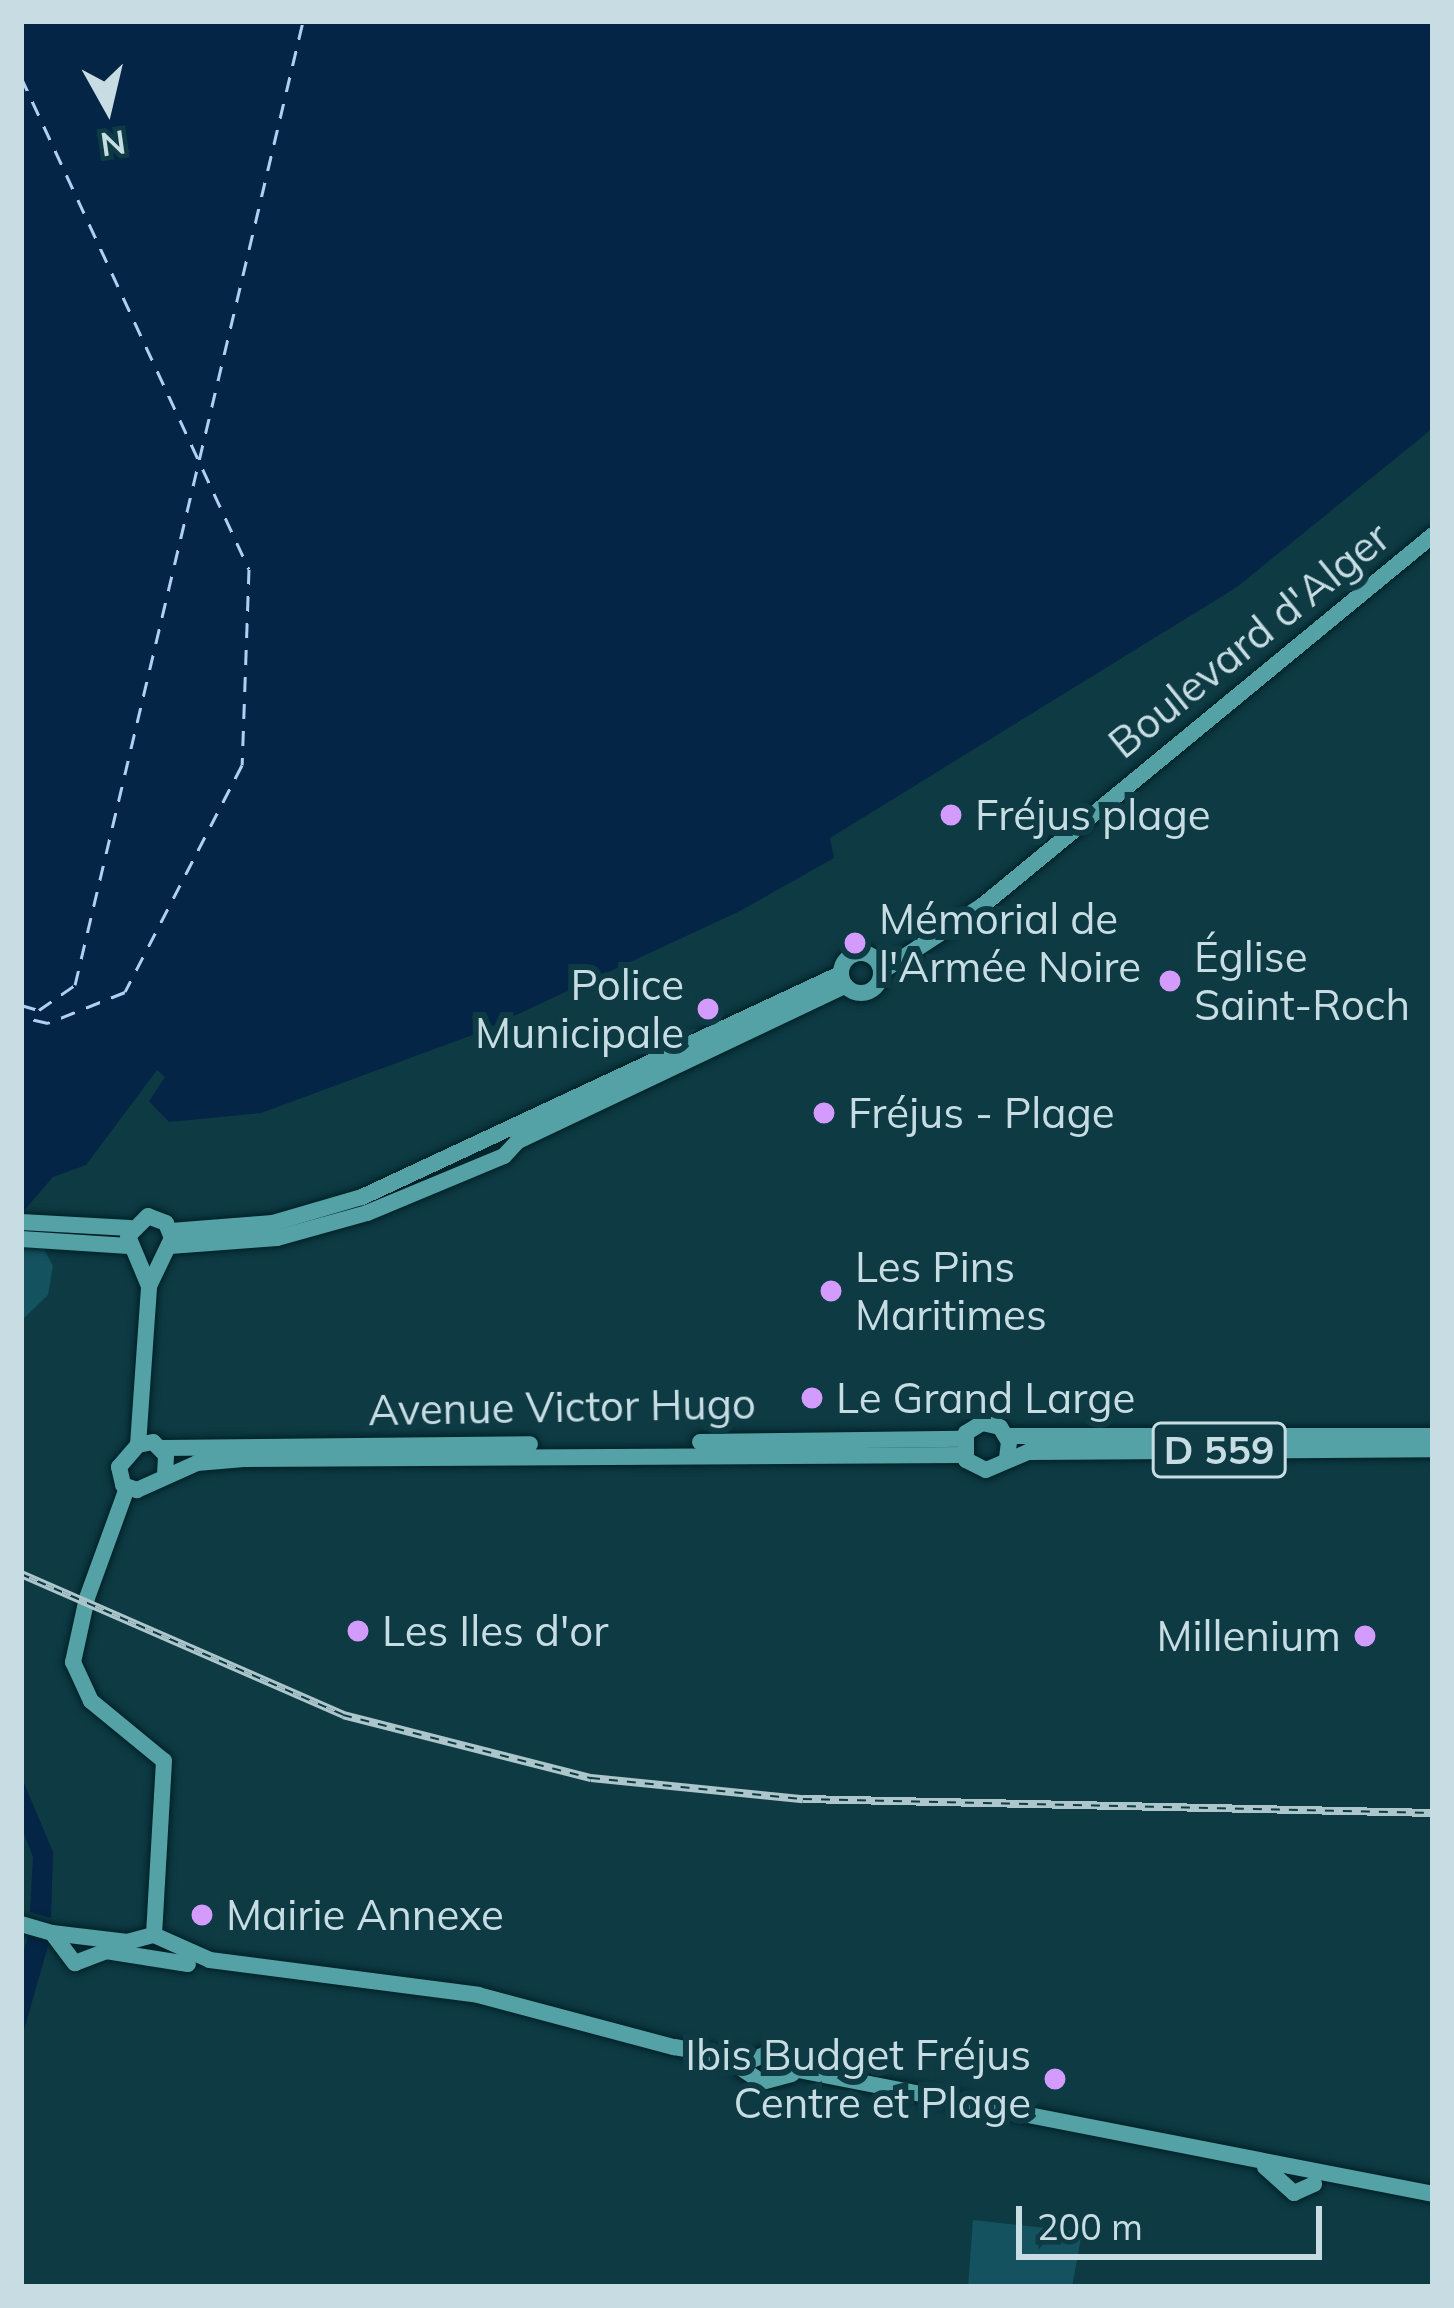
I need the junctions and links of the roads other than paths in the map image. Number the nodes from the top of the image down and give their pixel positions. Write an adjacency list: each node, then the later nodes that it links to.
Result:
1 (1433, 535): 2 (main road, Boulevard d'Alger)
2 (881, 972): 3 (main road, Boulevard d'Alger); 3 (main road)
3 (843, 980): 4 (main road); 5 (main road)
4 (494, 1134): 5 (main road); 9 (main road)
5 (502, 1152): 9 (main road)
6 (22, 1222): 8 (main road)
7 (21, 1239): 8 (main road)
8 (132, 1244): 9 (main road); 9 (main road); 10 (main road)
9 (167, 1245): 10 (main road)
10 (149, 1286): 13 (main road)
11 (1007, 1436): 12 (main road, D 559); 14 (main road); 16 (main road)
12 (1433, 1436)
13 (151, 1445): 14 (main road, Avenue Victor Hugo); 17 (main road); 18 (main road)
14 (963, 1447): 16 (main road); 17 (main road, Avenue Victor Hugo)
15 (1433, 1449): 16 (main road, D 559)
16 (1006, 1458)
17 (165, 1475): 19 (main road)
18 (128, 1488): 19 (main road); 20 (main road)
19 (148, 1488): 20 (main road)
20 (80, 1618): 22 (main road)
21 (23, 1924): 22 (main road)
22 (152, 1946): 23 (main road)
23 (776, 2070): 24 (main road); 24 (main road)
24 (1307, 2174): 25 (main road); 26 (main road)
25 (1433, 2194)
26 (1433, 2203)

